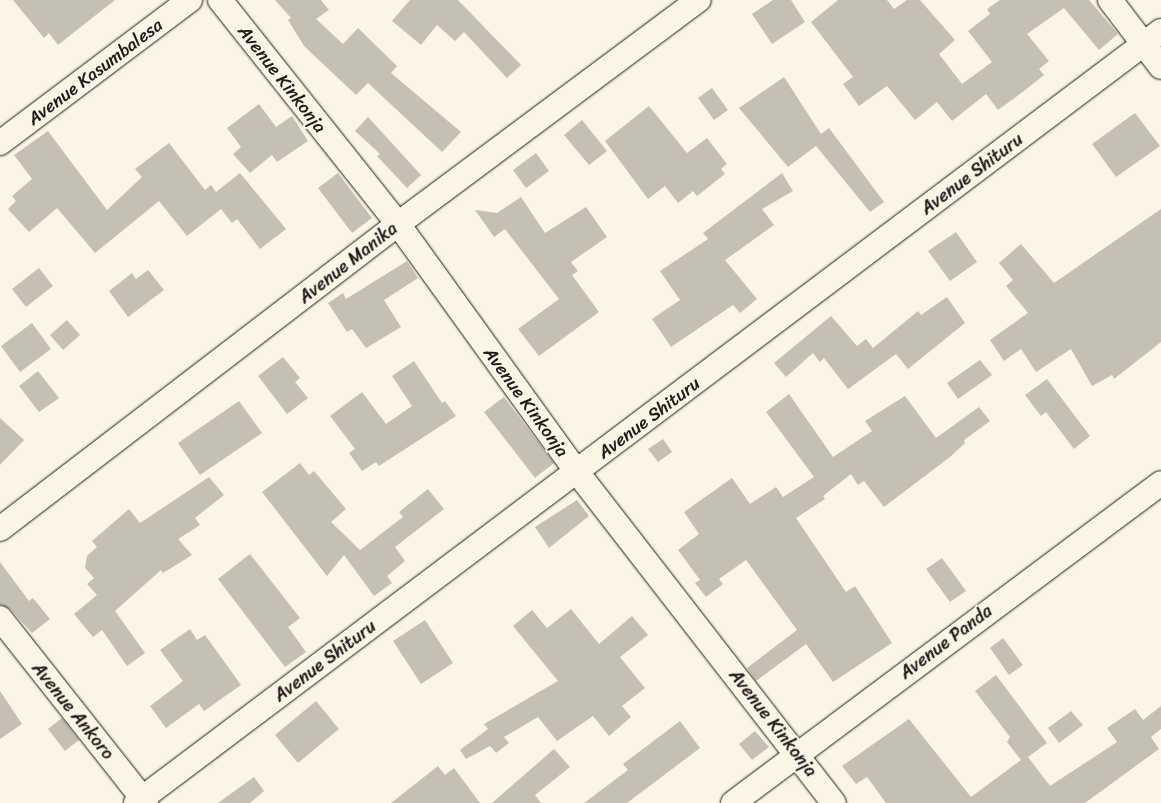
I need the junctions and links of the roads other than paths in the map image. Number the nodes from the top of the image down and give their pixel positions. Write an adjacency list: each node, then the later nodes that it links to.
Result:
1 (190, 0): 7 (street, Avenue Kasumbalesa)
2 (220, 0): 8 (street, Avenue Kinkonja)
3 (699, 0): 8 (street, Avenue Manika)
4 (1110, 0): 5 (street)
5 (1152, 37): 6 (street); 9 (street, Avenue Shituru)
6 (1161, 67)
7 (0, 144)
8 (398, 224): 9 (street, Avenue Kinkonja); 11 (street, Avenue Manika)
9 (578, 472): 13 (street, Avenue Kinkonja); 14 (street, Avenue Shituru)
10 (1161, 483): 13 (street, Avenue Panda)
11 (0, 529)
12 (0, 618): 14 (street, Avenue Ankoro)
13 (796, 753): 15 (street, Avenue Panda); 16 (street, Avenue Kinkonja)
14 (141, 801)
15 (733, 803)
16 (834, 803)

